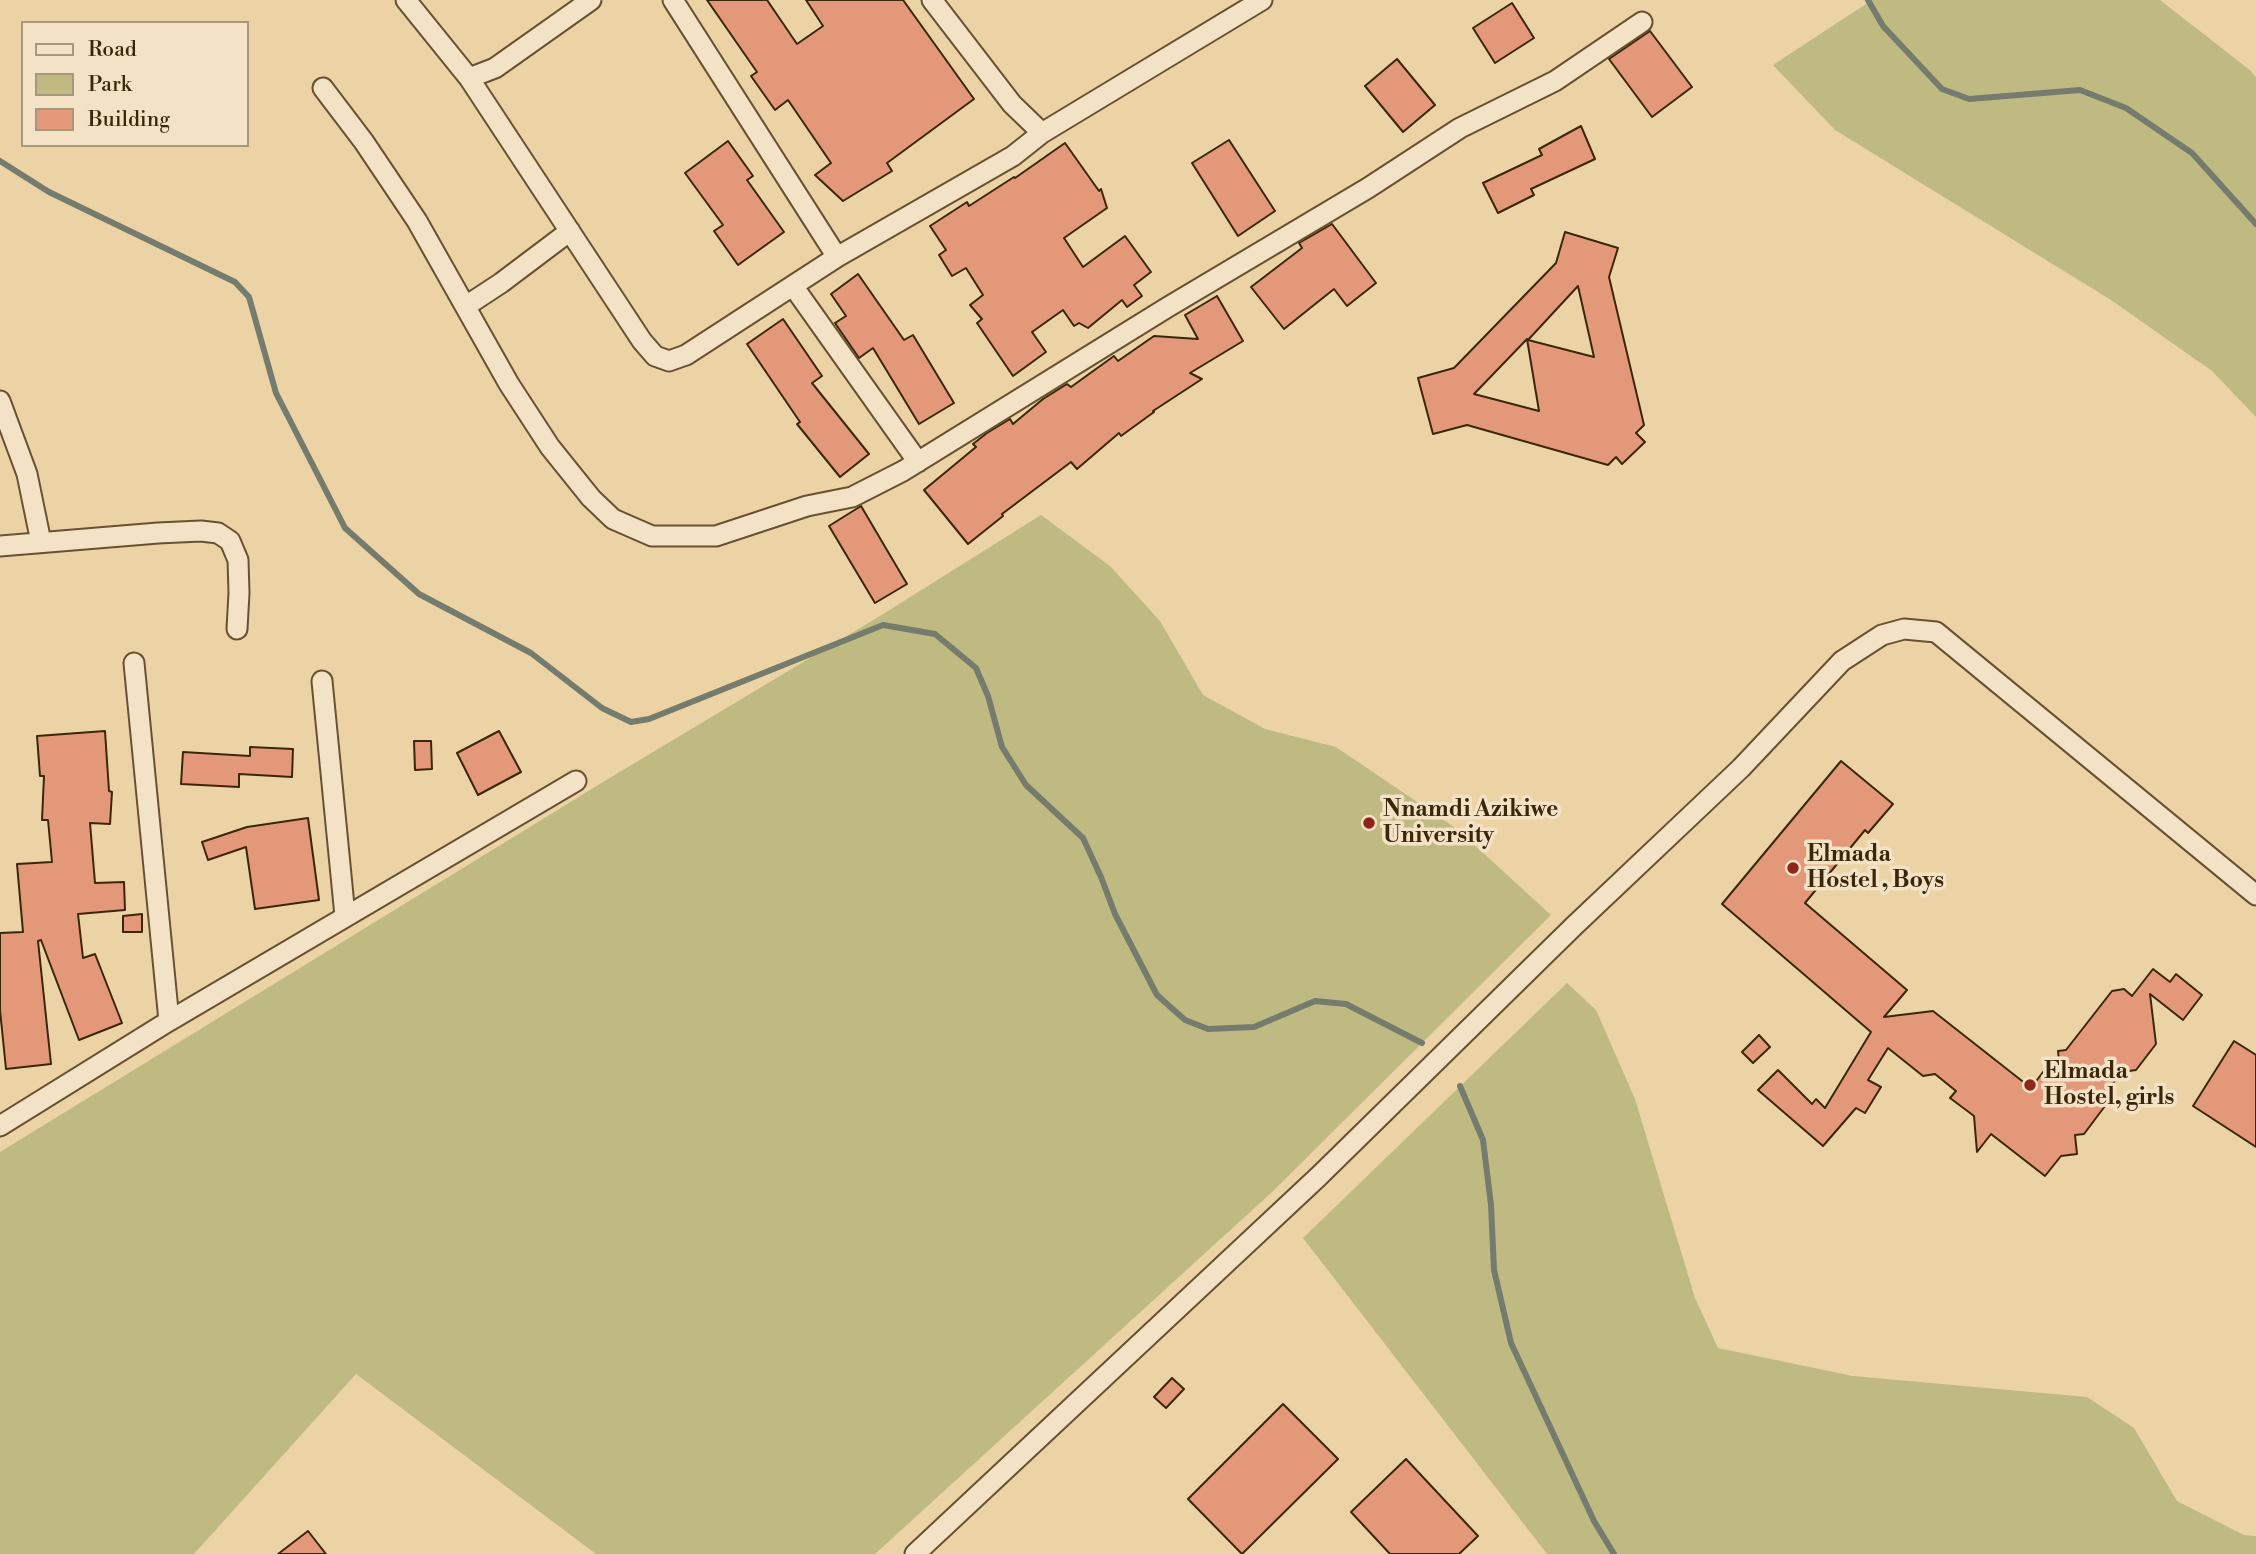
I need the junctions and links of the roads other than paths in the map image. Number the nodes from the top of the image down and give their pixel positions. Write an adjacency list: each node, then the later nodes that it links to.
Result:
1 (406, 0): 7 (street)
2 (591, 0): 7 (street)
3 (673, 0): 11 (street)
4 (932, 0): 9 (street)
5 (1262, 0): 9 (street)
6 (1642, 22): 15 (street)
7 (469, 78): 10 (street)
8 (323, 88): 13 (street)
9 (1042, 132): 11 (street)
10 (570, 231): 12 (street); 13 (street)
11 (837, 257): 12 (street)
12 (793, 286): 15 (street)
13 (466, 306): 15 (street)
14 (0, 401): 16 (street)
15 (918, 462)
16 (41, 542): 17 (street); 18 (street)
17 (0, 546)
18 (237, 629)
19 (134, 663): 24 (street)
20 (322, 681): 23 (street)
21 (576, 781): 23 (street)
22 (2256, 895): 26 (street)
23 (345, 916): 24 (street)
24 (169, 1021): 25 (street)
25 (0, 1126)
26 (915, 1554)

